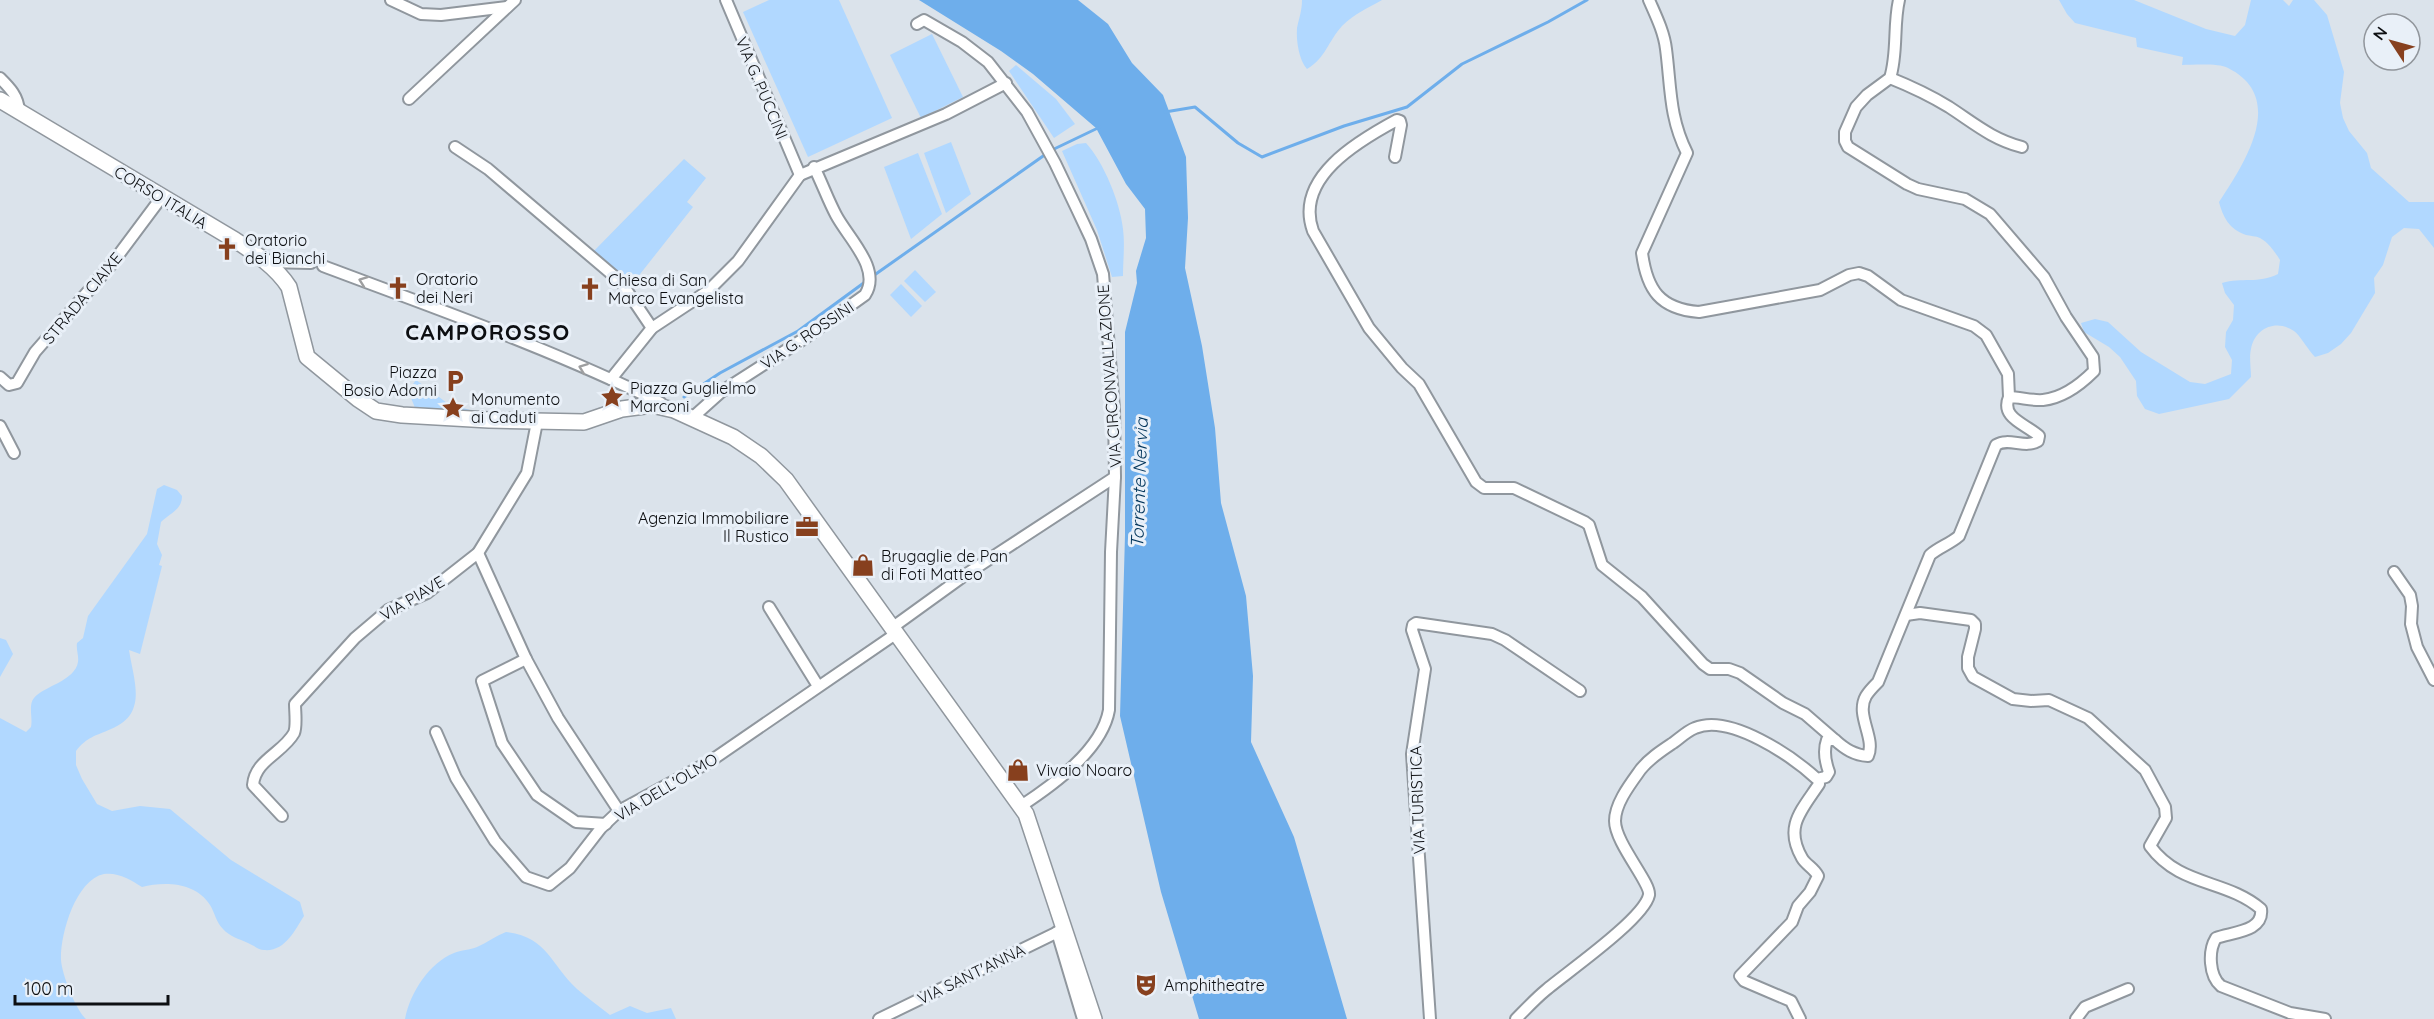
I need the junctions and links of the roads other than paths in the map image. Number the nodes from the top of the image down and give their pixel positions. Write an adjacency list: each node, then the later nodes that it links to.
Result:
1 (391, 0): 5 (street)
2 (726, 0): 17 (street, VIA G. PUCCINI)
3 (1649, 0): 25 (street)
4 (1899, 0): 8 (street)
5 (511, 3): 10 (street)
6 (917, 24): 9 (street, VIA CIRCONVALLAZIONE)
7 (0, 78): 12 (street)
8 (1890, 78): 14 (street); 25 (street)
9 (1006, 83): 16 (street); 31 (street, VIA CIRCONVALLAZIONE)
10 (410, 99)
11 (0, 100): 12 (main road, CORSO ITALIA)
12 (19, 111): 18 (main road, CORSO ITALIA)
13 (455, 147): 22 (street)
14 (2022, 147)
15 (1395, 157): 42 (street)
16 (814, 167): 17 (street); 27 (street, VIA G. ROSSINI)
17 (800, 175): 22 (street)
18 (161, 198): 19 (main road, CORSO ITALIA); 23 (street, STRADA CIAIXE)
19 (267, 262): 20 (street); 28 (main road, CORSO ITALIA)
20 (311, 264)
21 (323, 266): 24 (street, one-way to 21)
22 (652, 328): 24 (street)
23 (0, 377)
24 (611, 379): 26 (street)
25 (2009, 397): 35 (street)
26 (651, 402): 27 (main road, CORSO ITALIA); 28 (main road, CORSO ITALIA)
27 (692, 418): 36 (main road, CORSO ITALIA)
28 (537, 422): 32 (street, VIA PIAVE)
29 (0, 426): 30 (street)
30 (14, 453)
31 (1115, 477): 36 (street, VIA CIRCONVALLAZIONE); 44 (street, VIA CIRCONVALLAZIONE)
32 (478, 553): 37 (street); 46 (street, VIA PIAVE)
33 (2394, 572): 38 (street)
34 (769, 608): 39 (street)
35 (1906, 615): 42 (street); 56 (street)
36 (895, 630): 39 (street, VIA DELL'OLMO); 44 (main road, CORSO ITALIA)
37 (526, 659): 45 (street); 47 (street)
38 (2434, 680)
39 (818, 686): 45 (street, VIA DELL'OLMO)
40 (1580, 691): 52 (street, VIA TURISTICA)
41 (436, 732): 47 (street, VIA DELL'OLMO)
42 (1835, 740): 53 (street)
43 (1819, 784): 54 (street)
44 (1021, 806): 48 (main road, CORSO ITALIA)
45 (619, 811): 47 (street, VIA DELL'OLMO)
46 (282, 816)
47 (606, 824)
48 (1061, 931): 50 (main road, CORSO ITALIA); 51 (street, VIA SANT'ANNA)
49 (2128, 989): 55 (street)
50 (1086, 1010)
51 (879, 1019)
52 (1430, 1019)
53 (1516, 1019)
54 (1800, 1019)
55 (2076, 1019)
56 (2325, 1019)

